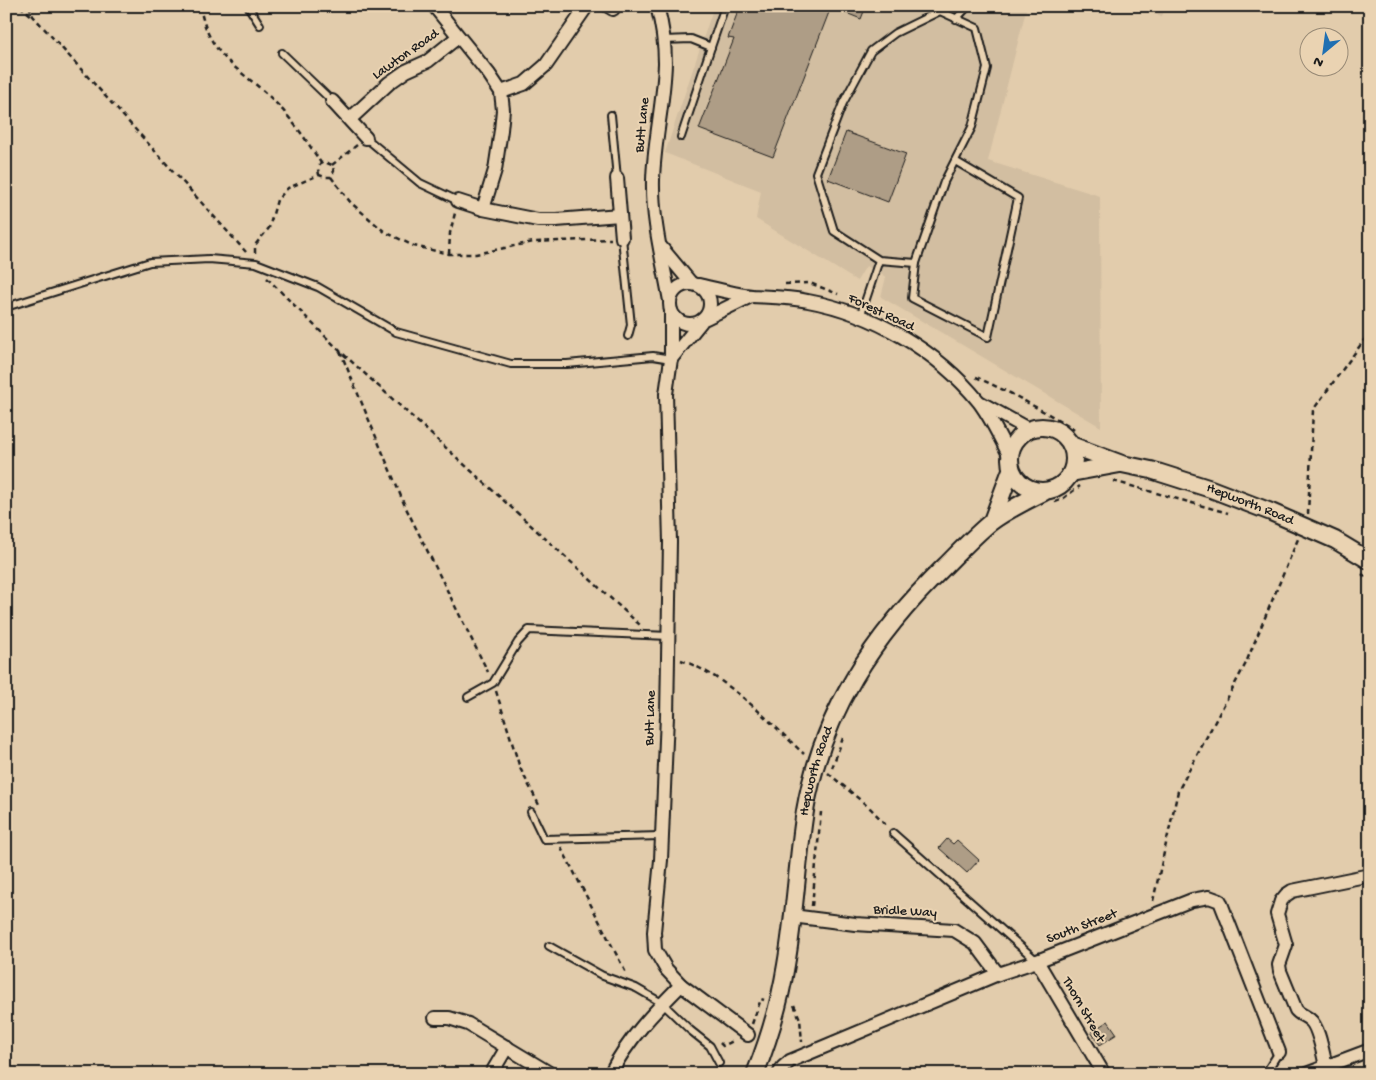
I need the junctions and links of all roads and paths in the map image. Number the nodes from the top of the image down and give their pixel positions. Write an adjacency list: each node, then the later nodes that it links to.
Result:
1 (20, 6): 10 (path)
2 (29, 6): 10 (path)
3 (200, 6): 24 (path)
4 (248, 6): 12 (lane)
5 (434, 6): 13 (street)
6 (587, 6): 17 (street)
7 (657, 6): 14 (street, Butt Lane)
8 (725, 6): 15 (lane)
9 (968, 6): 11 (lane)
10 (33, 16): 36 (path)
11 (956, 19): 23 (lane); 35 (lane)
12 (260, 25)
13 (458, 37): 17 (street); 20 (street, Lawton Road)
14 (663, 40): 15 (lane); 33 (street, Butt Lane)
15 (711, 47): 22 (lane)
16 (282, 54): 18 (lane)
17 (501, 92): 30 (street)
18 (332, 101): 20 (street)
19 (611, 115): 28 (lane)
20 (350, 119): 21 (street)
21 (366, 138): 25 (path); 29 (lane)
22 (682, 138)
23 (955, 161): 37 (lane); 37 (lane)
24 (321, 163): 25 (path); 26 (path)
25 (332, 166): 27 (path)
26 (319, 175): 27 (path); 36 (path)
27 (331, 177): 34 (path)
28 (617, 178): 31 (street)
29 (458, 201): 30 (street); 34 (path)
30 (483, 209): 31 (street)
31 (620, 215): 32 (street)
32 (622, 238): 34 (path); 47 (lane)
33 (660, 247): 38 (street, Butt Lane); 42 (street, Butt Lane)
34 (449, 254)
35 (879, 260): 37 (lane); 44 (lane)
36 (256, 263): 43 (lane); 48 (path); 49 (lane)
37 (916, 263)
38 (695, 284): 40 (street, Forest Road); 42 (street); 45 (street)
39 (784, 284): 41 (path)
40 (751, 296): 44 (street, Forest Road); 45 (street, Forest Road)
41 (845, 296)
42 (670, 306): 45 (street); 49 (street, Butt Lane)
43 (6, 307)
44 (860, 316): 51 (street, Forest Road)
45 (703, 320): 49 (street)
46 (1370, 332): 60 (path)
47 (628, 336)
48 (340, 351): 66 (path); 69 (path)
49 (671, 359): 67 (street, Butt Lane)
50 (972, 375): 53 (path)
51 (979, 402): 52 (street, Forest Road); 54 (street, Forest Road)
52 (1028, 429): 53 (street); 54 (street)
53 (1073, 438): 55 (street, Hepworth Road); 56 (street)
54 (1010, 462): 58 (street); 61 (street, Hepworth Road)
55 (1122, 464): 56 (street, Hepworth Road); 63 (street, Hepworth Road)
56 (1077, 479): 58 (street); 58 (path)
57 (1106, 479): 59 (path)
58 (1046, 498): 61 (street, Hepworth Road)
59 (1234, 514)
60 (1308, 515)
61 (992, 521): 72 (street, Hepworth Road)
62 (1299, 537): 84 (path)
63 (1370, 561)
64 (1354, 569): 65 (path)
65 (1370, 580)
66 (650, 634): 67 (lane); 69 (lane)
67 (668, 636): 79 (street, Butt Lane)
68 (676, 658): 72 (path)
69 (493, 683): 70 (lane); 77 (path)
70 (468, 697)
71 (843, 738): 73 (path)
72 (815, 764): 73 (path); 83 (street, Hepworth Road)
73 (830, 774): 74 (path); 78 (path)
74 (828, 783)
75 (822, 809): 82 (path)
76 (531, 812): 80 (lane)
77 (542, 812)
78 (892, 833): 86 (lane)
79 (661, 836): 80 (lane); 89 (street, Butt Lane)
80 (556, 838): 88 (path)
81 (1370, 875): 101 (street)
82 (813, 898)
83 (792, 916): 87 (street, Bridle Way); 106 (street, Hepworth Road)
84 (1150, 917): 86 (street, South Street); 99 (street, South Street)
85 (549, 946): 92 (lane)
86 (1037, 961): 87 (street, South Street); 107 (street, Thorn Street)
87 (998, 974): 102 (street, South Street)
88 (630, 977)
89 (681, 984): 92 (street); 94 (street, Butt Lane)
90 (795, 997): 96 (path)
91 (761, 999): 94 (path)
92 (662, 1003): 100 (lane); 105 (street)
93 (435, 1018): 97 (street)
94 (748, 1034): 95 (path)
95 (716, 1040)
96 (802, 1046)
97 (506, 1047): 103 (street); 104 (street)
98 (1370, 1050): 101 (street)
99 (1279, 1052): 108 (lane, South Street)
100 (719, 1063)
101 (1326, 1066): 109 (street)
102 (781, 1070)
103 (491, 1074)
104 (551, 1074)
105 (610, 1074)
106 (755, 1074)
107 (1104, 1074)
108 (1265, 1074)
109 (1306, 1074)

